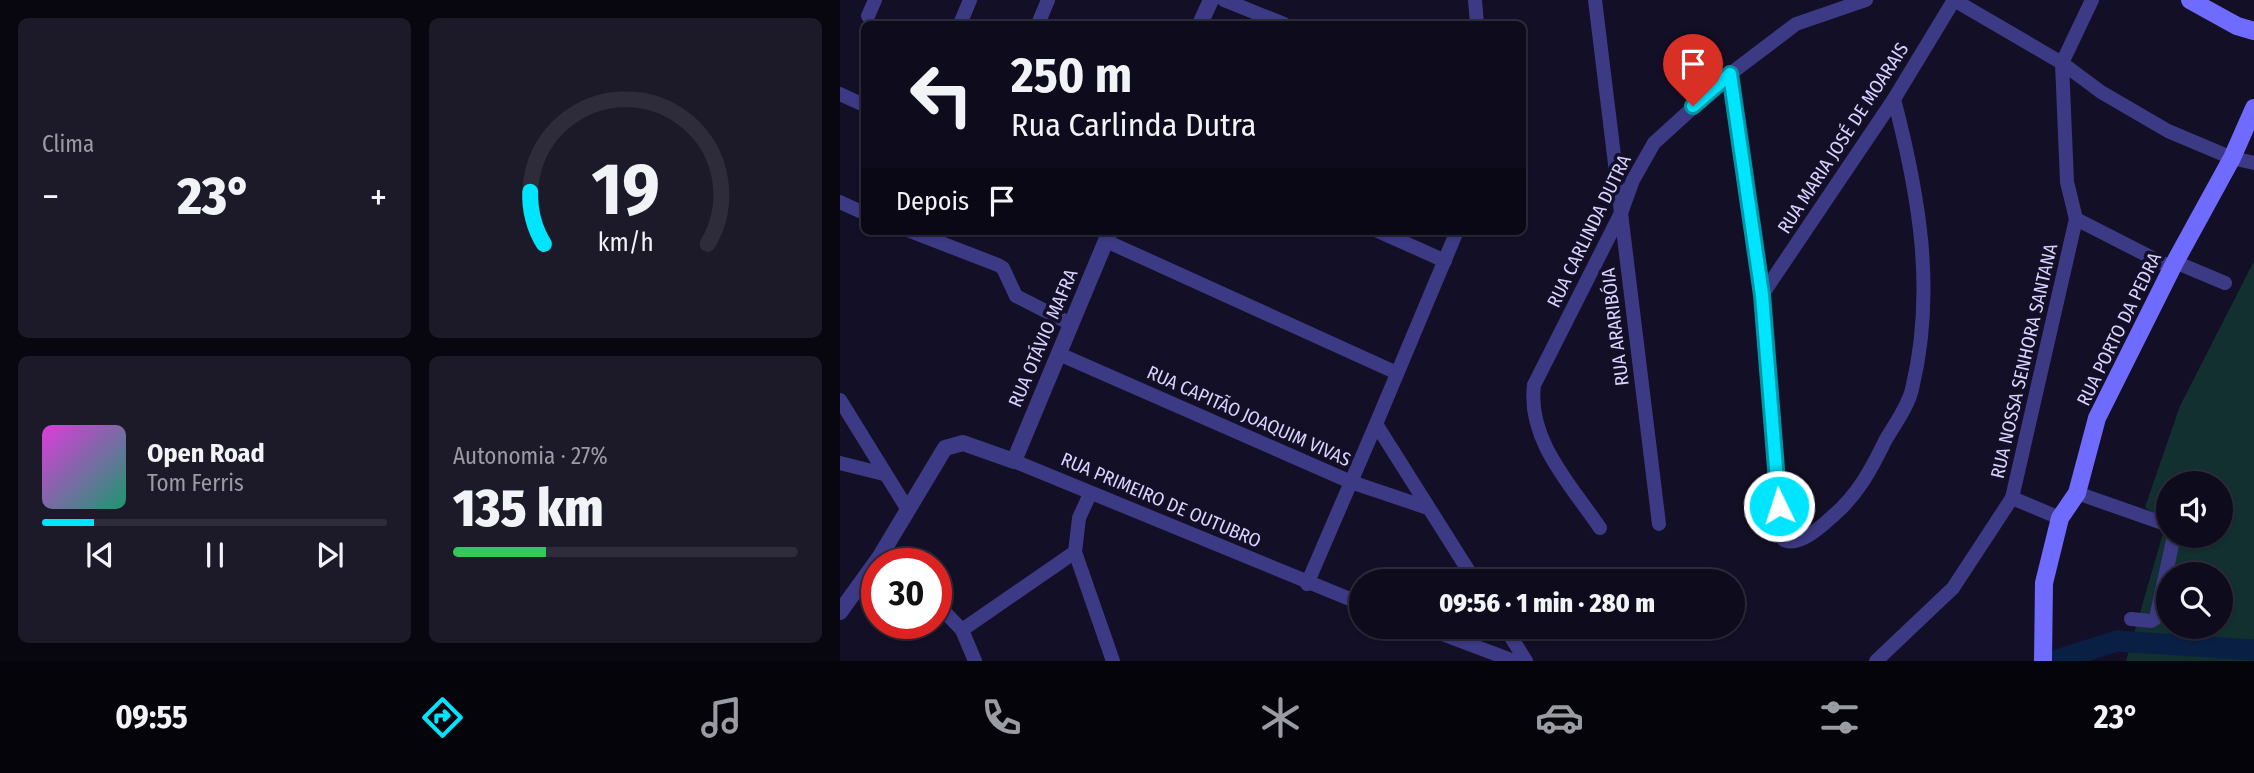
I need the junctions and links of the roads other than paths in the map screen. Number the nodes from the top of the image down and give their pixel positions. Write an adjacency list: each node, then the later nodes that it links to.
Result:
1 (875, 0): 12 (street)
2 (970, 0): 13 (street)
3 (1048, 0): 14 (street)
4 (1212, 0): 15 (street)
5 (1224, 0): 16 (street)
6 (1475, 0): 17 (street)
7 (1595, 0): 29 (street, RUA ARARIBÓIA)
8 (1866, 0): 20 (street, RUA CARLINDA DUTRA)
9 (1954, 0): 19 (street); 22 (street, RUA MARIA JOSÉ DE MOARAIS)
10 (2092, 0): 19 (street)
11 (2202, 3): 18 (main road)
12 (868, 16)
13 (961, 21)
14 (1039, 21)
15 (1202, 21)
16 (1276, 21)
17 (1477, 21)
18 (2254, 31)
19 (2062, 63): 25 (street); 30 (street, RUA NOSSA SENHORA SANTANA)
20 (1730, 74): 29 (street, RUA CARLINDA DUTRA); 38 (street)
21 (840, 94): 23 (street)
22 (1894, 99): 38 (street, RUA MARIA JOSÉ DE MOARAIS); 38 (street)
23 (861, 104)
24 (2254, 108): 25 (main road, RUA PORTO DA PEDRA)
25 (2232, 158): 26 (street); 36 (main road, RUA PORTO DA PEDRA)
26 (2254, 163)
27 (840, 202): 28 (street)
28 (861, 211)
29 (1621, 213): 55 (street, RUA ARARIBÓIA); 56 (street, RUA CARLINDA DUTRA)
30 (2076, 219): 36 (street); 50 (street, RUA NOSSA SENHORA SANTANA)
31 (920, 235): 39 (street)
32 (1387, 235): 35 (street)
33 (1455, 235): 35 (street)
34 (1108, 236): 39 (street, RUA OTÁVIO MAFRA); 41 (street)
35 (1444, 261): 41 (street)
36 (2174, 265): 37 (street); 48 (main road, RUA PORTO DA PEDRA)
37 (2225, 282)
38 (1762, 295)
39 (1071, 324): 40 (street, RUA OTÁVIO MAFRA)
40 (1059, 354): 44 (street, RUA OTÁVIO MAFRA); 47 (street, RUA CAPITÃO JOAQUIM VIVAS)
41 (1397, 373): 43 (street)
42 (840, 400): 46 (street)
43 (1376, 424): 47 (street); 51 (street)
44 (1014, 461): 49 (street, RUA PRIMEIRO DE OUTUBRO); 52 (street, RUA PRIMEIRO DE OUTUBRO)
45 (840, 463): 46 (street)
46 (884, 474): 52 (street)
47 (1351, 482): 51 (street, RUA CAPITÃO JOAQUIM VIVAS); 62 (street)
48 (2077, 493): 53 (main road, RUA PORTO DA PEDRA); 54 (street)
49 (1090, 494): 59 (street); 62 (street, RUA PRIMEIRO DE OUTUBRO)
50 (2011, 498): 53 (street); 76 (street, RUA NOSSA SENHORA SANTANA)
51 (1427, 508): 60 (street)
52 (908, 510): 57 (street)
53 (2060, 518): 71 (main road, RUA PORTO DA PEDRA)
54 (2156, 521)
55 (1658, 524)
56 (1600, 528)
57 (889, 548)
58 (2171, 548): 66 (street)
59 (1075, 552): 68 (street); 73 (street)
60 (1467, 569)
61 (861, 580): 63 (street)
62 (1307, 584): 64 (street, RUA PRIMEIRO DE OUTUBRO)
63 (845, 594): 65 (street)
64 (1349, 599)
65 (840, 612)
66 (2131, 619)
67 (952, 620): 68 (street)
68 (962, 630): 72 (street)
69 (1456, 639): 74 (street)
70 (1513, 639): 75 (street)
71 (2043, 658)
72 (975, 661)
73 (1113, 661)
74 (1514, 661)
75 (1527, 661)
76 (1876, 661)

